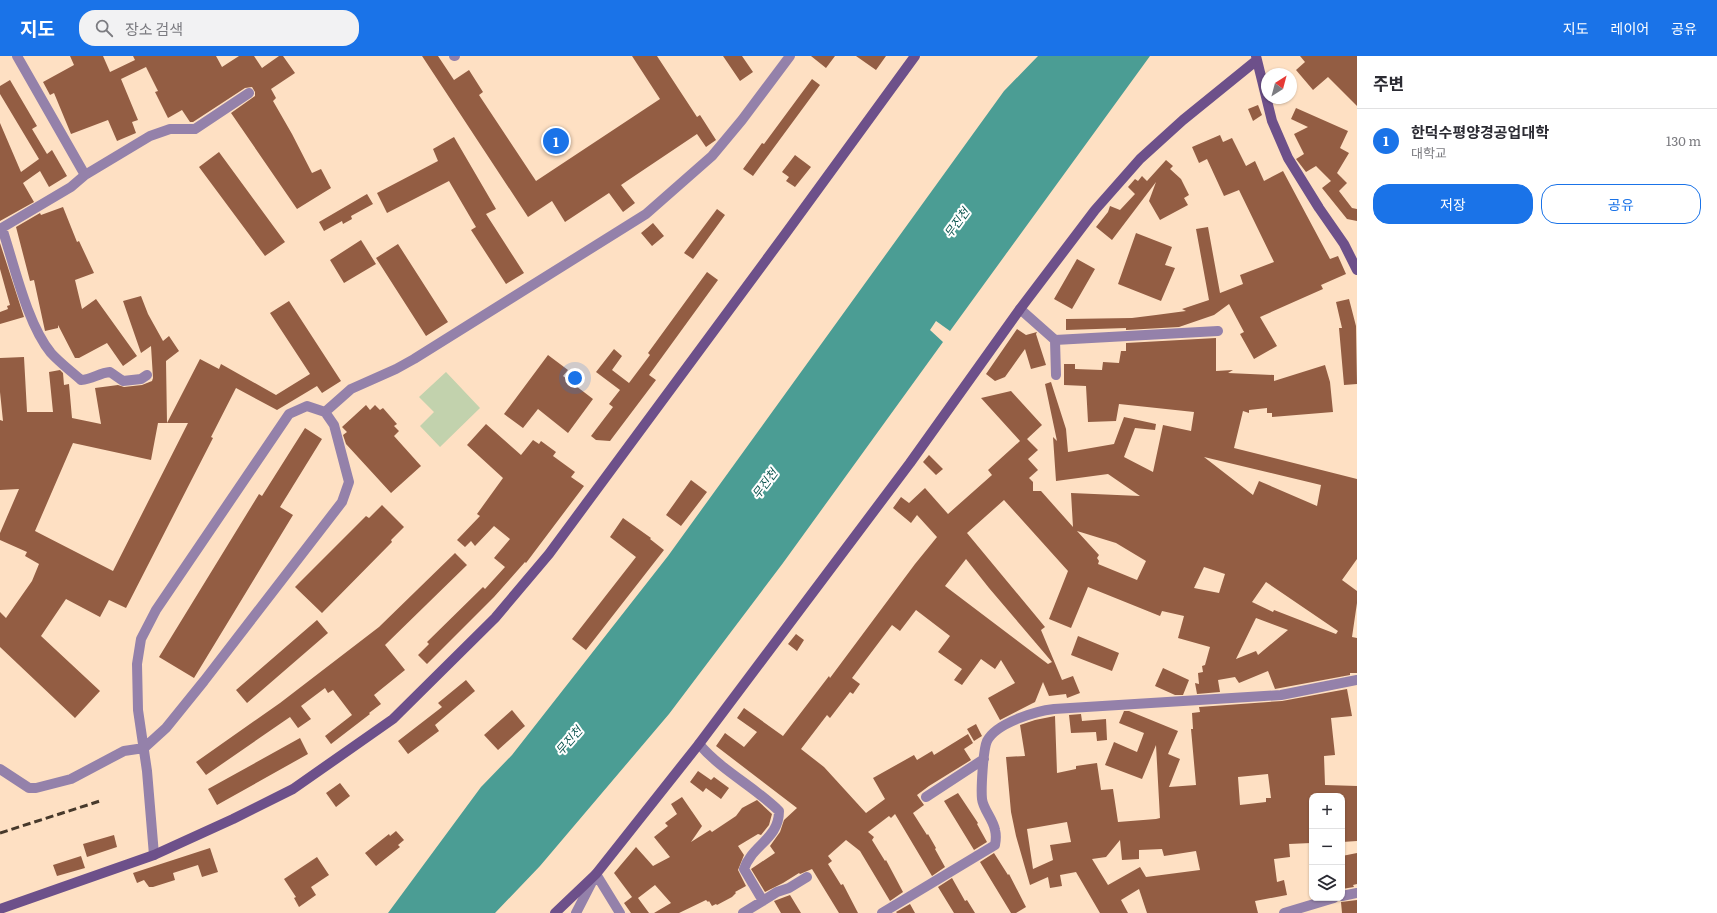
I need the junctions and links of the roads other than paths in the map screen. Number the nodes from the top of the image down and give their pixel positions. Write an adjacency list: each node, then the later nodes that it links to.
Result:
1 (17, 56): 6 (street)
2 (790, 56): 14 (street)
3 (915, 56): 21 (street)
4 (1256, 58): 8 (street); 9 (street)
5 (249, 93): 6 (street)
6 (85, 175): 7 (street)
7 (1, 229): 13 (street)
8 (1357, 270)
9 (1020, 309): 11 (street); 16 (street)
10 (1218, 331): 11 (street)
11 (1055, 340): 12 (street)
12 (1056, 374)
13 (147, 375)
14 (325, 412): 17 (street); 17 (street)
15 (1357, 680): 18 (street)
16 (699, 744): 22 (street); 26 (street)
17 (144, 748): 19 (street); 21 (street)
18 (984, 759): 20 (street); 33 (street)
19 (0, 769)
20 (926, 797)
21 (154, 855): 28 (street)
22 (596, 874): 29 (street); 30 (street); 31 (street)
23 (807, 877): 26 (street)
24 (1357, 893): 25 (street)
25 (1345, 895)
26 (763, 901): 32 (street)
27 (1324, 901): 34 (street)
28 (0, 909)
29 (556, 913)
30 (576, 913)
31 (620, 913)
32 (743, 913)
33 (882, 913)
34 (1284, 913)

